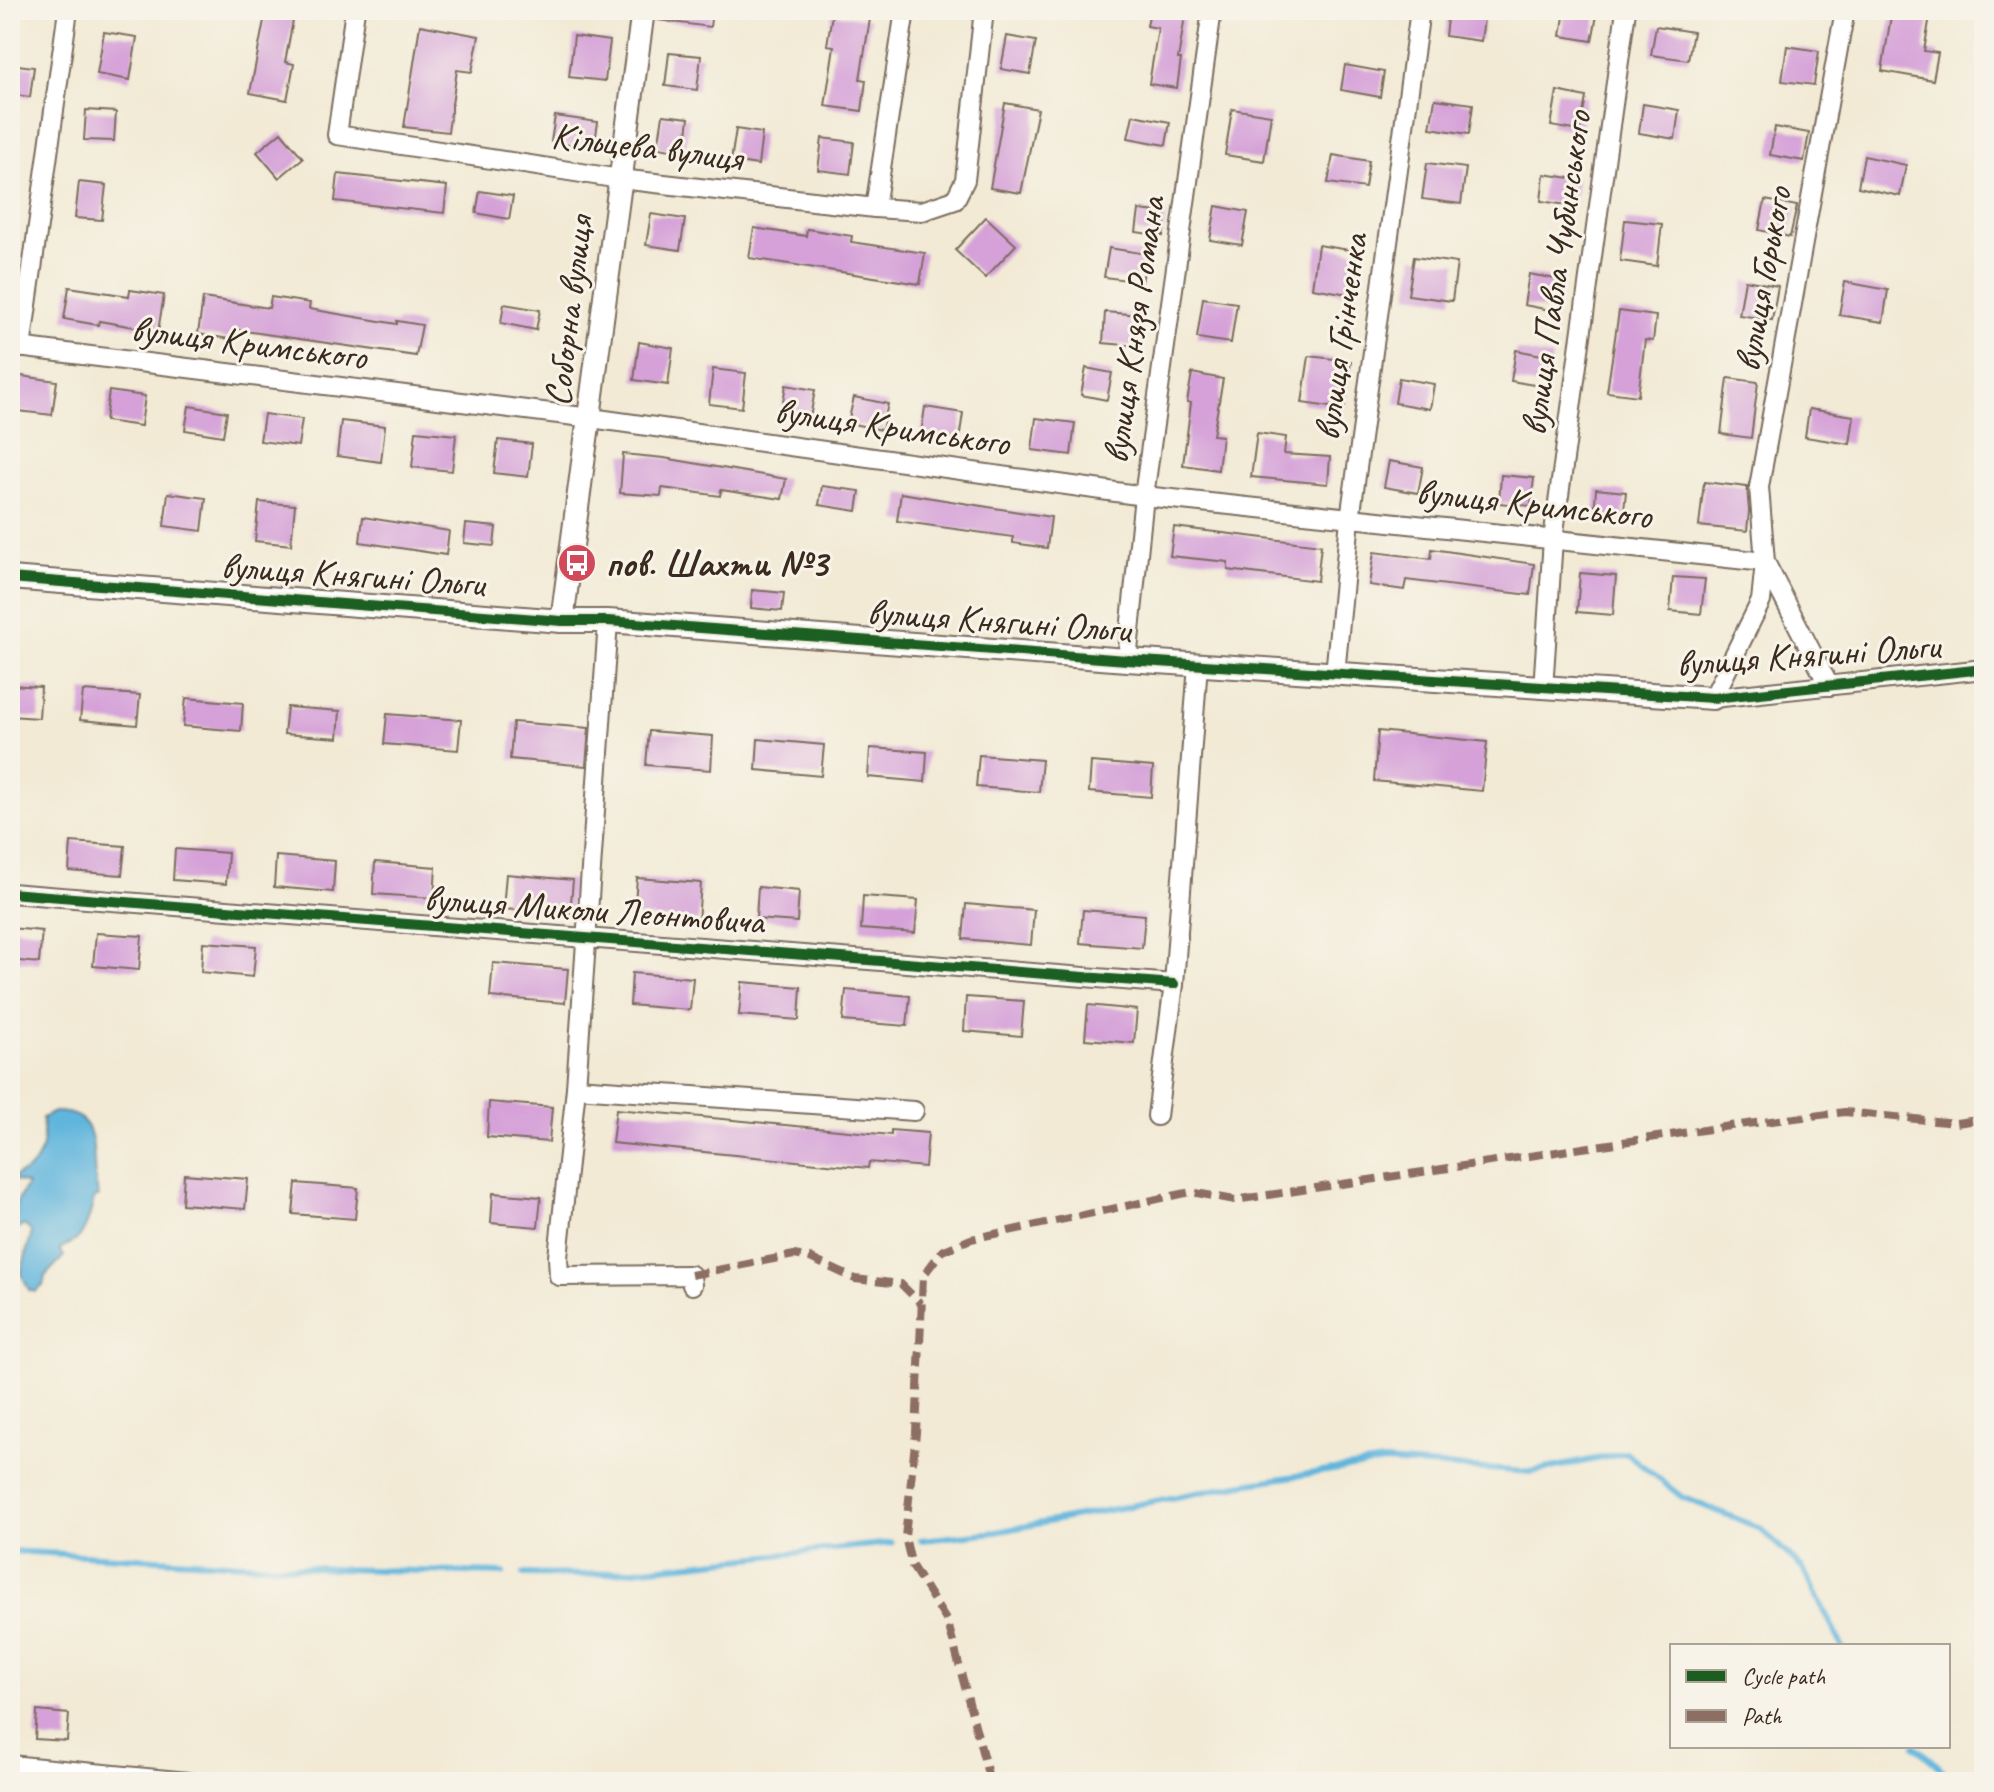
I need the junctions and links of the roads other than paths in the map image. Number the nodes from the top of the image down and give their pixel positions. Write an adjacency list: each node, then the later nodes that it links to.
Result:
1 (68, 10): 12 (street)
2 (355, 10): 10 (street, Кільцева вулиця)
3 (643, 10): 10 (street, Соборна вулиця)
4 (905, 10): 11 (street)
5 (984, 10): 11 (street, Кільцева вулиця)
6 (1212, 10): 14 (street, вулиця Князя Романа)
7 (1420, 10): 15 (street, вулиця Грінченка)
8 (1626, 10): 16 (street, вулиця Павла Чубинського)
9 (1845, 10): 17 (street, вулиця Горького)
10 (620, 179): 11 (street, Кільцева вулиця); 13 (street, Соборна вулиця)
11 (875, 208)
12 (16, 347): 13 (street, вулиця Кримського)
13 (591, 418): 14 (street, вулиця Кримського); 19 (street, Соборна вулиця)
14 (1144, 496): 15 (street, вулиця Кримського); 21 (street, вулиця Князя Романа)
15 (1350, 519): 16 (street, вулиця Кримського); 24 (street, вулиця Грінченка)
16 (1553, 539): 17 (street, вулиця Кримського); 26 (street, вулиця Павла Чубинського)
17 (1765, 562): 25 (street); 27 (street)
18 (10, 578): 19 (street, вулиця Княгині Ольги)
19 (562, 621): 20 (street, вулиця Княгині Ольги)
20 (608, 621): 21 (street, вулиця Княгині Ольги); 29 (street)
21 (1127, 660): 22 (street, вулиця Княгині Ольги)
22 (1198, 664): 24 (street, вулиця Княгині Ольги); 30 (street)
23 (1984, 669): 25 (street, вулиця Княгині Ольги)
24 (1335, 674): 26 (street, вулиця Княгині Ольги)
25 (1829, 686): 27 (street, вулиця Княгині Ольги)
26 (1543, 689): 27 (street, вулиця Княгині Ольги)
27 (1713, 698)
28 (10, 893): 29 (street, вулиця Миколи Леонтовича)
29 (586, 938): 30 (street, вулиця Миколи Леонтовича); 31 (street)
30 (1174, 984): 33 (street)
31 (576, 1088): 32 (street); 34 (street)
32 (914, 1111)
33 (1157, 1116)
34 (692, 1285)
35 (10, 1765): 36 (street)
36 (188, 1782)

